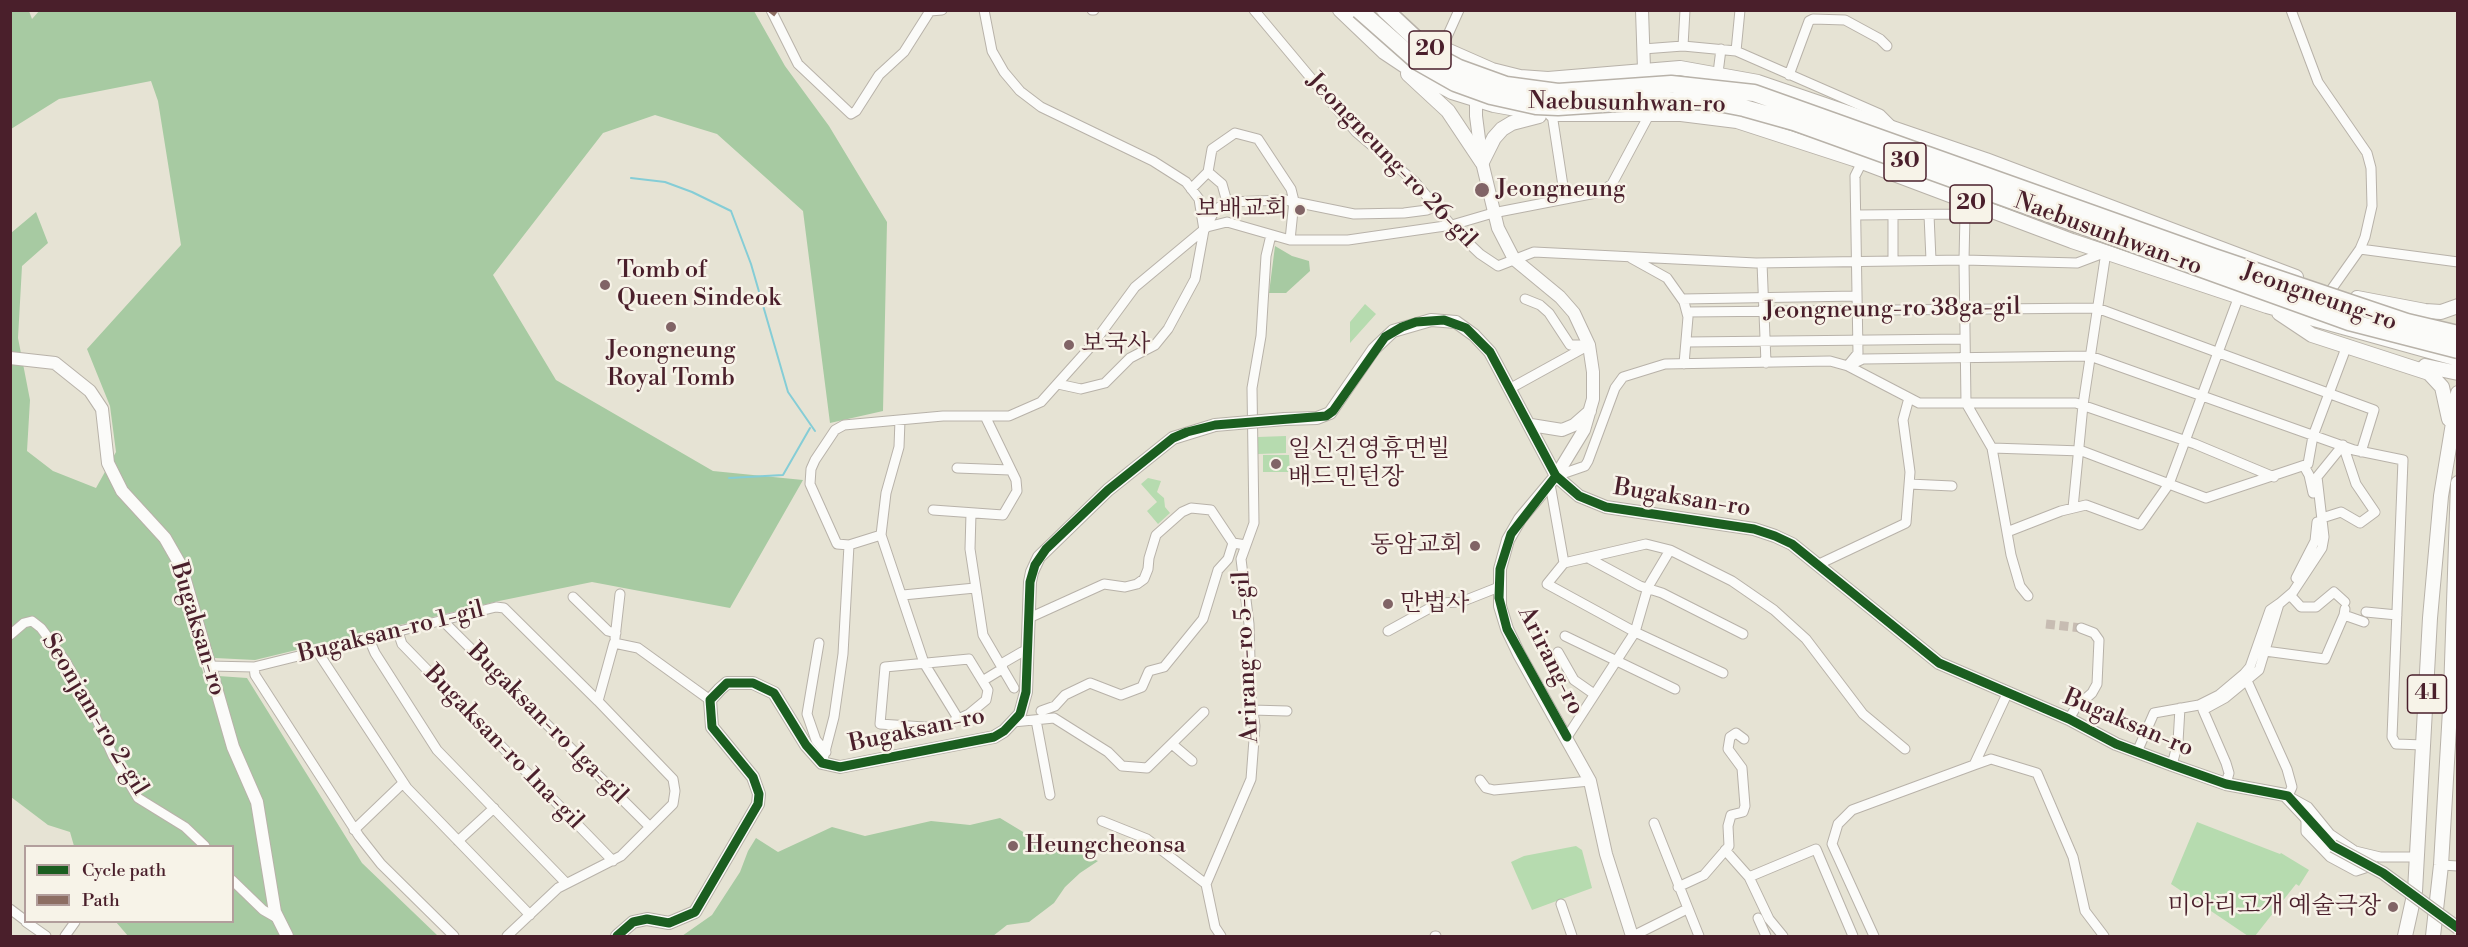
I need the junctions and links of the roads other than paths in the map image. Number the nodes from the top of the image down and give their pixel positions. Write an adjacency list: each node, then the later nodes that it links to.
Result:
1 (771, 10): 2 (street)
2 (942, 10)
3 (984, 10): 39 (street)
4 (1254, 10): 43 (street, Jeongneung-ro 26-gil)
5 (1340, 10): 20 (main road, Jeongneung-ro / 20)
6 (1359, 10): 85 (highway, Naebusunhwan-ro / 30, bridge)
7 (1378, 10): 21 (main road, 20)
8 (1385, 10): 77 (highway, Naebusunhwan-ro / 30, bridge)
9 (1459, 10): 17 (street)
10 (1642, 10): 18 (street)
11 (1685, 10): 15 (street)
12 (1740, 10): 22 (street)
13 (2291, 10): 53 (street)
14 (1811, 15): 16 (street); 26 (street)
15 (1683, 46): 18 (street); 19 (street)
16 (1887, 46)
17 (1442, 48): 21 (main road, 20); 24 (main road, 20)
18 (1643, 49): 23 (street)
19 (1721, 49): 22 (street); 25 (street)
20 (1384, 51): 21 (main road); 27 (main road, Jeongneung-ro / 20); 34 (main road)
21 (1422, 51)
22 (1736, 51): 26 (street)
23 (1644, 69): 24 (main road, 20); 25 (main road, 20); 29 (street)
24 (1492, 70): 27 (street)
25 (1718, 73): 31 (main road, 20)
26 (1789, 75): 31 (street)
27 (1476, 100): 28 (main road, Jeongneung-ro / 20); 34 (street, Arirang-ro)
28 (1549, 114): 29 (main road, Jeongneung-ro / 20); 34 (main road); 40 (street)
29 (1654, 115): 30 (main road, Jeongneung-ro / 20); 40 (street)
30 (1737, 121): 31 (main road); 35 (main road, Jeongneung-ro / 20)
31 (1895, 129): 32 (main road, 20)
32 (1947, 147): 33 (main road, 20); 37 (street)
33 (1986, 160): 38 (main road, 20); 63 (main road)
34 (1482, 162): 45 (street, Arirang-ro)
35 (1862, 162): 37 (main road, Jeongneung-ro / 20); 46 (street)
36 (1208, 172): 39 (street); 41 (street); 42 (street)
37 (1929, 188): 44 (main road, Jeongneung-ro / 20)
38 (2008, 188): 44 (main road, Jeongneung-ro); 80 (main road, Jeongneung-ro / 20)
39 (1191, 189): 50 (street)
40 (1565, 199): 45 (street)
41 (1294, 201): 42 (street); 43 (street); 52 (street)
42 (1227, 202): 50 (street)
43 (1437, 205): 49 (street, Jeongneung-ro 26-gil)
44 (1966, 206): 48 (street); 54 (main road, Jeongneung-ro / 20); 58 (street)
45 (1493, 213): 49 (street); 56 (street, Arirang-ro)
46 (1856, 215): 47 (street); 59 (street)
47 (1893, 215): 48 (street); 60 (street)
48 (1929, 215): 57 (street)
49 (1452, 225): 52 (street); 56 (street, Jeongneung-ro 26-gil)
50 (1204, 230): 51 (street); 95 (street); 95 (street)
51 (1271, 235): 52 (street); 132 (street, Arirang-ro 5-gil)
52 (1290, 240)
53 (2360, 249): 61 (street); 63 (street)
54 (2106, 252): 58 (street); 65 (main road, Jeongneung-ro / 20); 71 (street)
55 (1629, 256): 56 (street); 62 (street); 68 (street)
56 (1514, 259): 83 (street, Arirang-ro)
57 (1931, 260): 58 (street); 60 (street)
58 (1964, 260): 72 (street)
59 (1857, 261): 60 (street); 62 (street); 64 (street)
60 (1893, 261)
61 (2457, 262)
62 (1762, 263): 66 (street)
63 (2331, 290): 70 (main road)
64 (1857, 296): 66 (street); 74 (street)
65 (2239, 296): 69 (main road, Jeongneung-ro / 20); 86 (street)
66 (1763, 298): 68 (street); 73 (street)
67 (1525, 299): 83 (street)
68 (1682, 299): 75 (street)
69 (2267, 306): 76 (main road, Jeongneung-ro / 20); 84 (main road)
70 (2457, 306)
71 (2097, 308): 72 (street, Jeongneung-ro 38ga-gil); 86 (street, Jeongneung-ro 38ga-gil); 87 (street)
72 (1965, 309): 74 (street, Jeongneung-ro 38ga-gil); 78 (street)
73 (1764, 311): 74 (street, Jeongneung-ro 38ga-gil); 75 (street, Jeongneung-ro 38ga-gil); 82 (street)
74 (1857, 311): 79 (street)
75 (1687, 312): 81 (street)
76 (2321, 321): 90 (main road, Jeongneung-ro / 20); 94 (main road)
77 (2457, 334)
78 (1965, 339): 79 (street); 89 (street)
79 (1858, 340): 82 (street); 93 (street)
80 (2457, 340)
81 (1687, 342): 82 (street); 92 (street)
82 (1765, 342): 91 (street)
83 (1589, 345): 96 (street); 103 (street, Arirang-ro)
84 (2346, 348): 97 (street); 107 (main road)
85 (2457, 350)
86 (2218, 351): 97 (street, Jeongneung-ro 38ga-gil); 99 (street)
87 (2090, 356): 89 (street); 99 (street); 102 (street)
88 (10, 358): 169 (street, Bugaksan-ro)
89 (1965, 358): 93 (street); 101 (street)
90 (2457, 359)
91 (1766, 363): 92 (street); 93 (street)
92 (1684, 364): 118 (street)
93 (1848, 366): 100 (street)
94 (2457, 374)
95 (1058, 384): 104 (street)
96 (1511, 388): 106 (street, Bugaksan-ro); 148 (street, Bugaksan-ro, bridge)
97 (2330, 393): 108 (street); 113 (street, Jeongneung-ro 38ga-gil)
98 (2457, 393): 107 (main road, 41)
99 (2202, 396): 108 (street); 109 (street)
100 (1909, 398): 101 (street); 120 (street)
101 (1966, 403): 102 (street); 111 (street)
102 (2083, 405): 109 (street); 112 (street)
103 (1591, 410): 106 (street); 118 (street, Arirang-ro)
104 (985, 416): 105 (street); 116 (street)
105 (900, 420): 129 (street); 131 (street)
106 (1531, 425): 118 (street, Bugaksan-ro)
107 (2451, 434): 193 (main road, 41)
108 (2313, 436): 110 (street); 114 (street)
109 (2186, 441): 117 (street); 121 (street)
110 (2343, 446): 113 (street); 126 (street); 126 (street)
111 (1992, 448): 112 (street); 128 (street)
112 (2078, 450): 121 (street); 123 (street)
113 (2361, 452): 147 (street)
114 (2304, 466): 117 (street); 151 (street)
115 (957, 468): 116 (street)
116 (1010, 470): 125 (street)
117 (2274, 477): 121 (street)
118 (1553, 480): 135 (street); 136 (street, Bugaksan-ro); 137 (street, Arirang-ro)
119 (2457, 483): 127 (main road, 41)
120 (1909, 484): 122 (street); 136 (street)
121 (2169, 484): 123 (street)
122 (1952, 486)
123 (2073, 508): 128 (street)
124 (933, 510): 125 (street)
125 (971, 513): 139 (street)
126 (2322, 518): 144 (street)
127 (2456, 528): 219 (main road, 41)
128 (2007, 532): 143 (street)
129 (881, 535): 131 (street); 141 (street)
130 (1233, 543): 132 (street); 148 (street); 183 (street)
131 (849, 545): 196 (street, Bugaksan-ro)
132 (1246, 545): 182 (street, Arirang-ro 5-gil)
133 (1670, 550): 134 (street); 138 (street); 194 (street)
134 (1590, 559): 135 (street); 138 (street)
135 (1564, 564): 155 (street)
136 (1816, 565): 178 (street, Bugaksan-ro)
137 (1499, 586): 153 (street); 190 (street, Arirang-ro)
138 (1648, 587): 155 (street); 157 (street)
139 (975, 588): 141 (street); 171 (street)
140 (621, 594): 156 (street)
141 (903, 595): 168 (street)
142 (573, 597): 156 (street)
143 (2028, 597)
144 (2286, 598): 146 (street); 151 (street); 165 (street)
145 (2366, 612): 147 (street)
146 (2344, 615): 150 (street); 165 (street)
147 (2397, 615): 193 (street)
148 (1029, 618): 164 (street, Bugaksan-ro)
149 (443, 621): 154 (street, Bugaksan-ro 1-gil); 180 (street, Bugaksan-ro 1-gil); 210 (street, Bugaksan-ro 1ga-gil)
150 (2364, 622)
151 (2264, 625): 173 (street)
152 (2081, 628): 186 (street)
153 (1388, 631)
154 (398, 632): 160 (street, Bugaksan-ro 1-gil); 218 (street, Bugaksan-ro 1na-gil)
155 (1635, 632): 167 (street); 172 (street)
156 (615, 633): 161 (street)
157 (1743, 634)
158 (10, 635): 213 (street, Seonjam-ro 2-gil)
159 (1565, 636): 167 (street)
160 (369, 639): 163 (street, Bugaksan-ro 1-gil); 206 (street)
161 (614, 643): 179 (street); 180 (street)
162 (819, 643): 196 (street)
163 (317, 651): 170 (street, Bugaksan-ro 1-gil); 202 (street)
164 (1028, 651): 171 (street); 189 (street, Bugaksan-ro)
165 (2265, 651): 173 (street)
166 (1558, 652): 177 (street)
167 (1615, 662): 176 (street); 177 (street)
168 (924, 663): 174 (street); 187 (street); 187 (street)
169 (209, 666): 170 (street, Bugaksan-ro 1-gil); 231 (street, Bugaksan-ro)
170 (254, 667): 211 (street)
171 (1002, 669): 174 (street); 175 (street)
172 (1723, 673)
173 (2246, 678): 181 (street); 203 (street); 205 (street)
174 (984, 680): 187 (street)
175 (1014, 688)
176 (1675, 689)
177 (1594, 694): 190 (street)
178 (2007, 694): 186 (street, Bugaksan-ro); 198 (street)
179 (710, 700): 196 (street, Bugaksan-ro); 242 (street)
180 (598, 701): 210 (street, Bugaksan-ro 1-gil)
181 (2180, 708): 195 (street); 199 (street, Bugaksan-ro)
182 (1252, 710): 184 (street); 225 (street, Arirang-ro 5-gil)
183 (1041, 711)
184 (1287, 711)
185 (1204, 712): 192 (street)
186 (2069, 719): 195 (street, Bugaksan-ro)
187 (959, 720)
188 (1036, 720): 189 (street); 192 (street); 204 (street)
189 (1013, 722): 196 (street, Bugaksan-ro)
190 (1568, 737): 201 (street, Arirang-ro)
191 (1744, 739): 214 (street)
192 (1172, 744): 197 (street)
193 (2424, 745): 217 (main road, 41)
194 (1905, 749)
195 (2138, 752): 199 (street, Bugaksan-ro)
196 (824, 757)
197 (1192, 761)
198 (1974, 765): 250 (street); 251 (street)
199 (2172, 765): 203 (street, Bugaksan-ro)
200 (1480, 780): 201 (street)
201 (1590, 781): 245 (street, Arirang-ro)
202 (403, 783): 211 (street); 212 (street)
203 (2226, 784): 205 (street, Bugaksan-ro)
204 (1050, 795)
205 (2288, 796): 207 (street); 215 (street)
206 (494, 808): 212 (street); 224 (street)
207 (2309, 818): 220 (street); 236 (street, bridge)
208 (1102, 821): 225 (street)
209 (1654, 823): 226 (street)
210 (650, 827): 218 (street, Bugaksan-ro 1-gil)
211 (354, 830): 241 (street)
212 (458, 841): 230 (street)
213 (204, 845)
214 (1725, 850): 222 (street); 226 (street)
215 (2366, 855): 216 (street); 220 (street)
216 (2390, 857): 217 (street); 220 (street)
217 (2417, 857): 252 (main road, 41)
218 (613, 861): 224 (street, Bugaksan-ro 1-gil)
219 (2441, 865): 221 (street); 253 (main road, 41)
220 (2373, 866)
221 (2457, 866)
222 (1749, 877): 248 (street); 249 (street)
223 (234, 882): 231 (street)
224 (566, 883): 230 (street, Bugaksan-ro 1-gil)
225 (1206, 884): 243 (street)
226 (1678, 886): 229 (street)
227 (1562, 904): 244 (street)
228 (10, 909): 233 (street)
229 (1687, 909): 245 (street, Arirang-ro); 246 (street)
230 (530, 915): 237 (street, Bugaksan-ro 1-gil)
231 (277, 918): 240 (street, Bugaksan-ro)
232 (1758, 918): 247 (street)
233 (24, 920)
234 (29, 923): 238 (street)
235 (74, 923): 239 (street)
236 (2457, 928)
237 (510, 935)
238 (46, 936)
239 (65, 936)
240 (287, 936)
241 (454, 936)
242 (617, 936)
243 (1221, 936)
244 (1572, 936)
245 (1632, 936)
246 (1699, 936)
247 (1766, 936)
248 (1783, 936)
249 (1852, 936)
250 (1874, 936)
251 (2104, 936)
252 (2405, 936)
253 (2433, 936)

